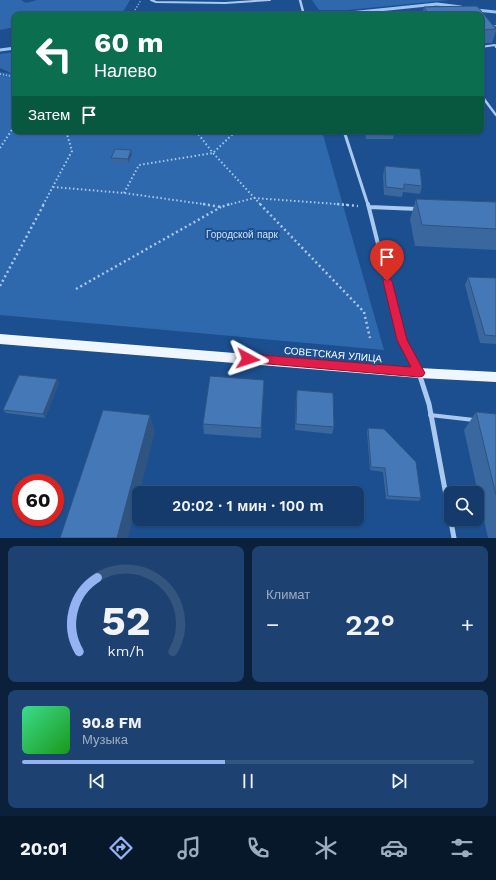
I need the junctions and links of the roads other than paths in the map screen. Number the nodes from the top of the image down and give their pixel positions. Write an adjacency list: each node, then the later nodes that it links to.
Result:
1 (151, 0): 2 (lane)
2 (270, 0)
3 (300, 0): 4 (street)
4 (303, 12)
5 (484, 46): 6 (lane)
6 (495, 46)
7 (484, 99): 8 (lane)
8 (496, 115)
9 (345, 134): 10 (street)
10 (369, 207): 11 (street); 13 (street)
11 (424, 209)
12 (0, 339): 13 (main road, СОВЕТСКАЯ УЛИЦА)
13 (419, 373): 14 (main road, СОВЕТСКАЯ УЛИЦА); 15 (street)
14 (496, 377)
15 (430, 415): 16 (lane); 17 (street)
16 (481, 421)
17 (454, 538)

